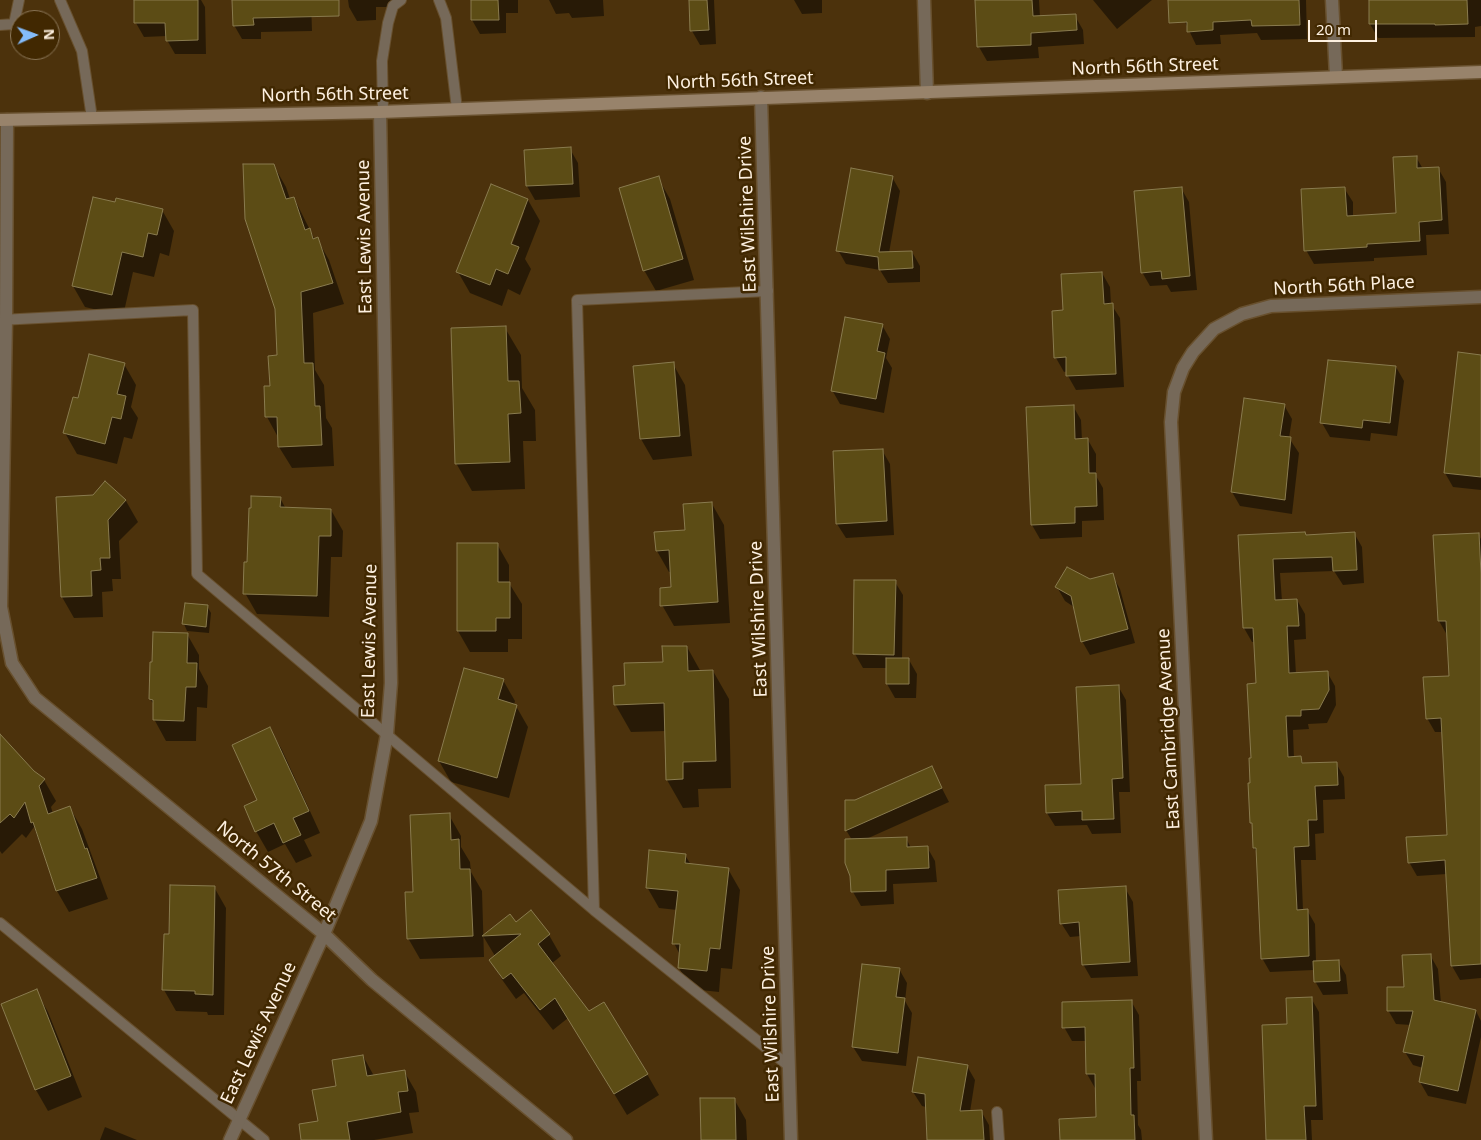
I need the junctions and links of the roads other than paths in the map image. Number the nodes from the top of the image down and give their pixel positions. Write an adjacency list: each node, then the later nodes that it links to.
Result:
1 (19, 0): 7 (lane)
2 (60, 0): 14 (lane)
3 (401, 0): 13 (lane)
4 (439, 0): 12 (lane)
5 (924, 0): 10 (street)
6 (1332, 0): 9 (street)
7 (0, 25)
8 (1481, 72): 9 (street, North 56th Street)
9 (1336, 76): 10 (street, North 56th Street)
10 (927, 93): 11 (street, North 56th Street)
11 (761, 97): 12 (street, North 56th Street); 16 (street, East Wilshire Drive)
12 (457, 109): 13 (street, North 56th Street)
13 (382, 111): 14 (street, North 56th Street); 21 (street, East Lewis Avenue)
14 (92, 118): 15 (street, North 56th Street)
15 (3, 120): 18 (street, North 57th Street)
16 (768, 291): 22 (lane); 25 (street, East Wilshire Drive)
17 (1481, 298): 19 (street, North 56th Place)
18 (3, 320): 20 (street, North 57th Street); 21 (lane)
19 (1214, 329): 33 (street, East Cambridge Avenue)
20 (1, 607): 24 (street, North 57th Street)
21 (386, 734): 22 (lane); 24 (street, East Lewis Avenue)
22 (594, 910): 25 (lane)
23 (0, 923): 27 (lane)
24 (324, 934): 27 (street, East Lewis Avenue); 30 (street, North 57th Street)
25 (790, 1066): 31 (street, East Wilshire Drive)
26 (997, 1112): 32 (lane)
27 (239, 1119): 28 (street, East Lewis Avenue); 29 (lane)
28 (230, 1140)
29 (264, 1140)
30 (566, 1140)
31 (792, 1140)
32 (999, 1140)
33 (1206, 1140)

